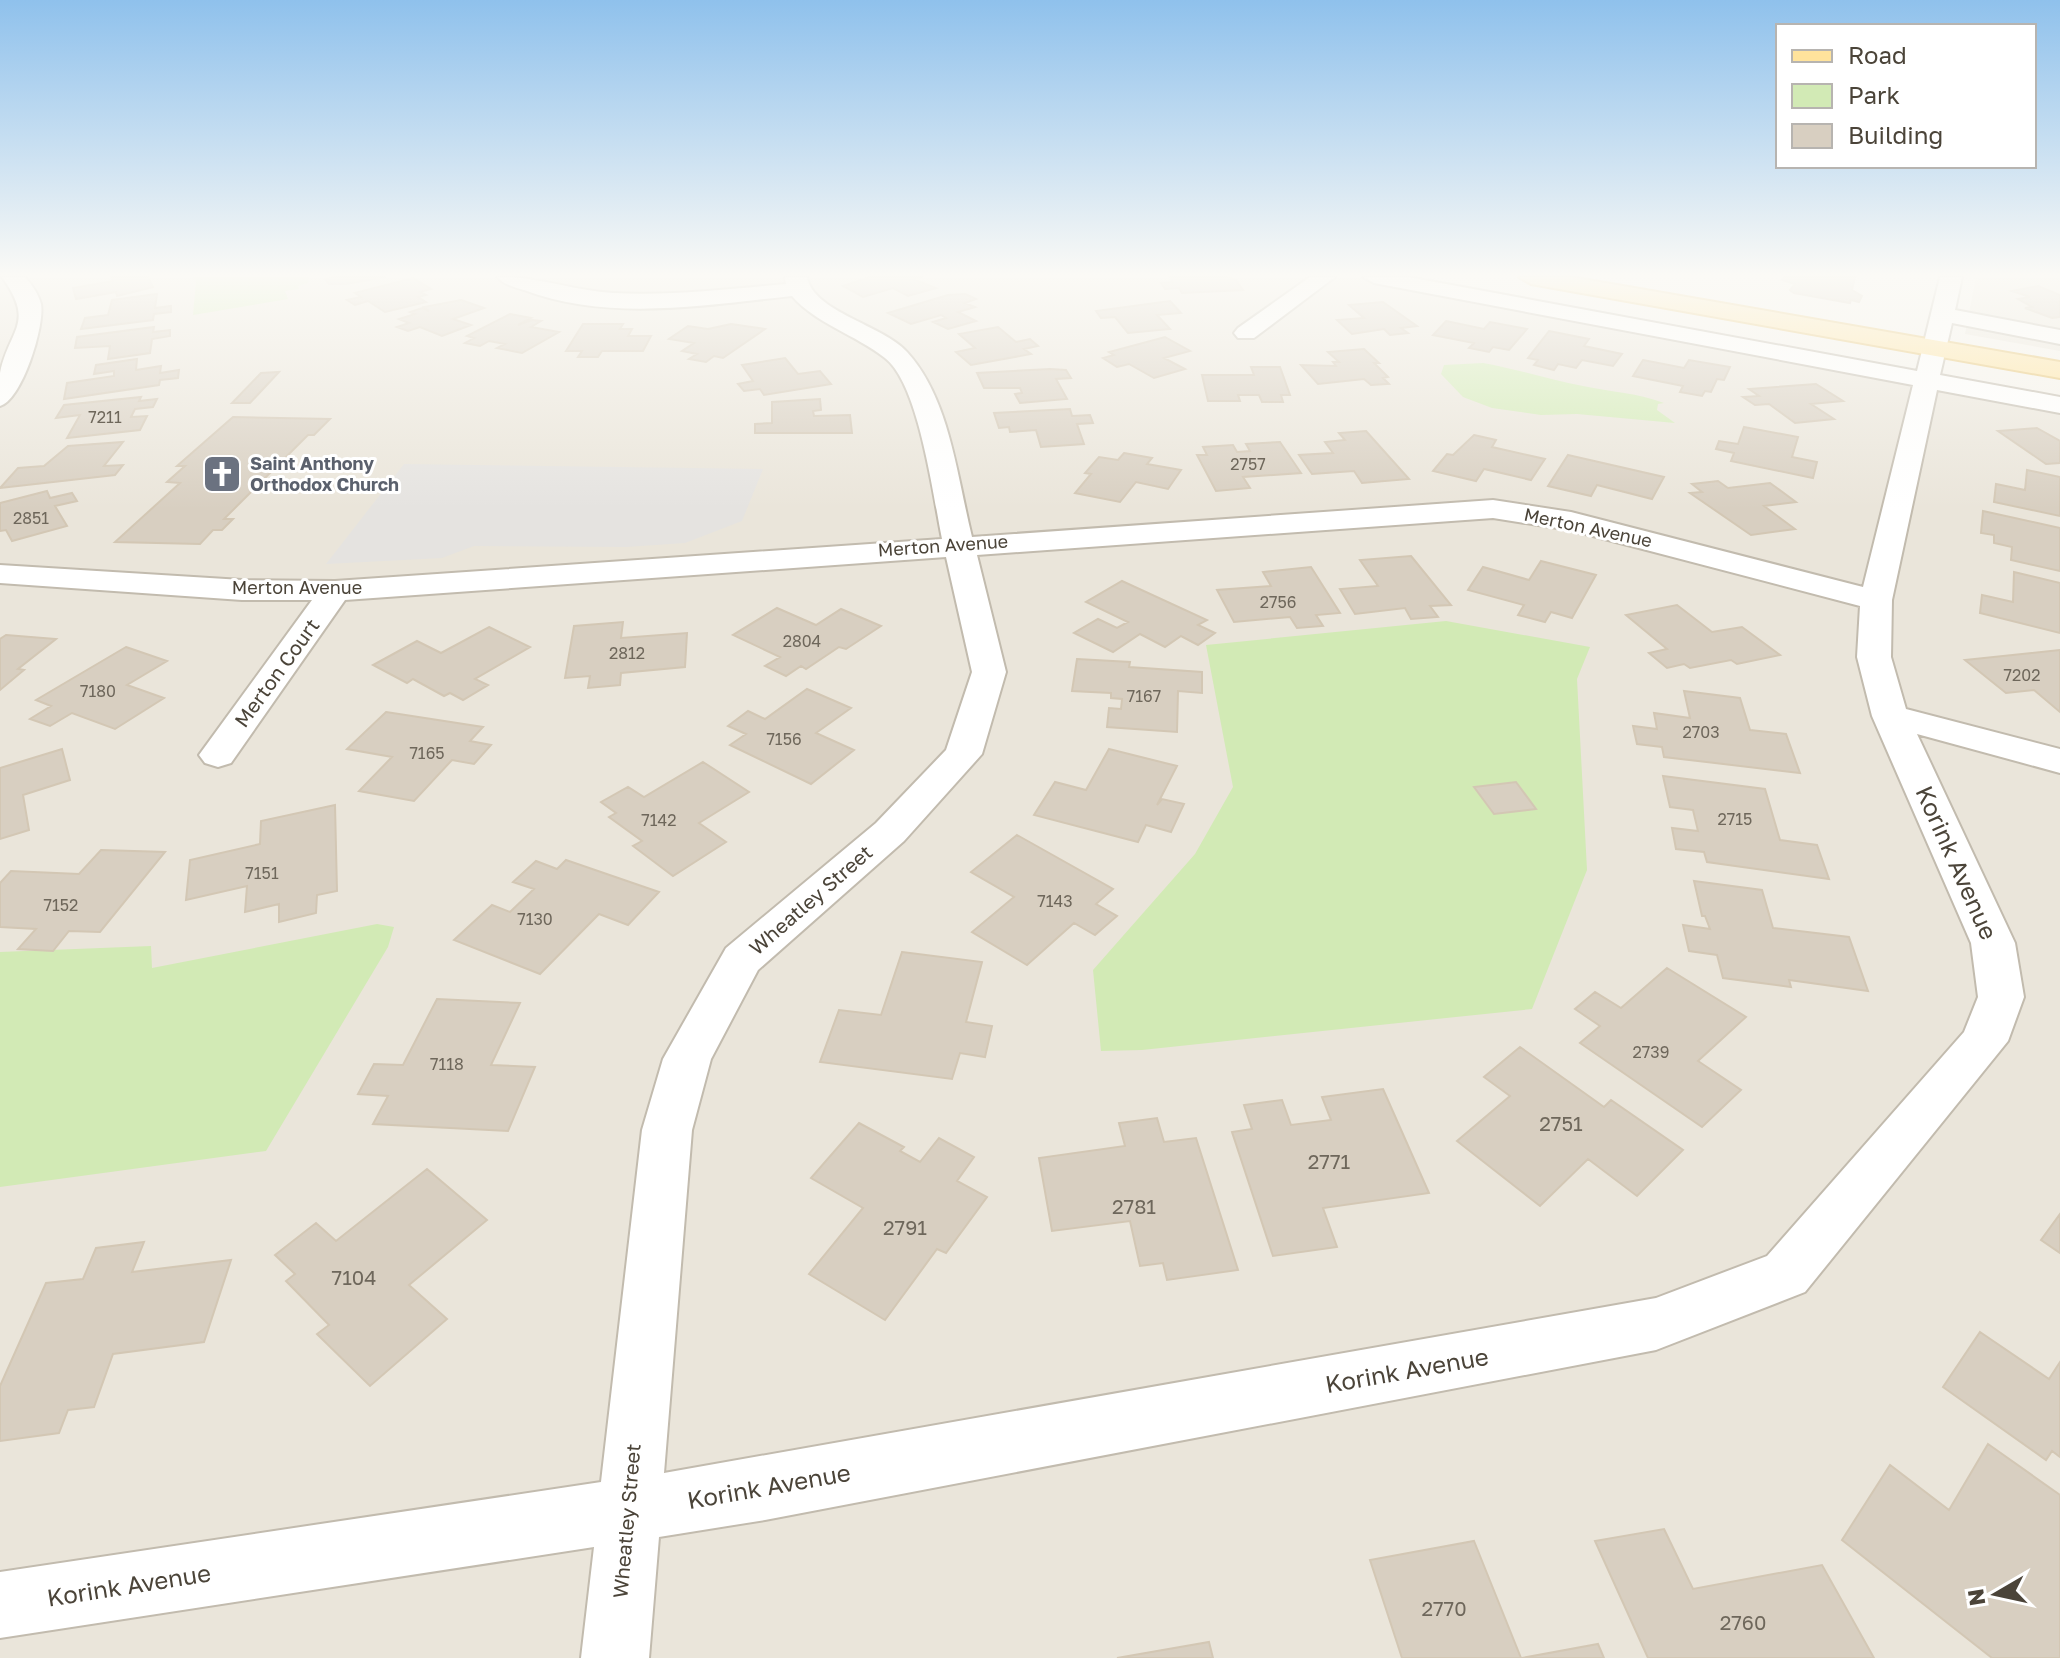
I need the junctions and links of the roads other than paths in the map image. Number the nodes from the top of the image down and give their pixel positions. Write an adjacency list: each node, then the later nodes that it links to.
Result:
1 (18, 354): 7 (street)
2 (896, 354): 9 (street, Wheatley Street)
3 (1932, 354): 12 (street, Korink Avenue)
4 (1947, 354): 8 (street)
5 (1970, 354): 6 (main road)
6 (2060, 370)
7 (0, 398)
8 (2060, 405)
9 (959, 544): 11 (street, Merton Avenue); 12 (street, Merton Avenue); 16 (street, Wheatley Street)
10 (0, 574): 11 (street, Merton Avenue)
11 (335, 591): 14 (street, Merton Court)
12 (1876, 600): 13 (street, Korink Avenue)
13 (1890, 716): 15 (street); 16 (street, Korink Avenue)
14 (218, 755)
15 (2060, 761)
16 (628, 1510): 17 (street, Korink Avenue); 18 (street, Wheatley Street)
17 (0, 1605)
18 (615, 1658)

